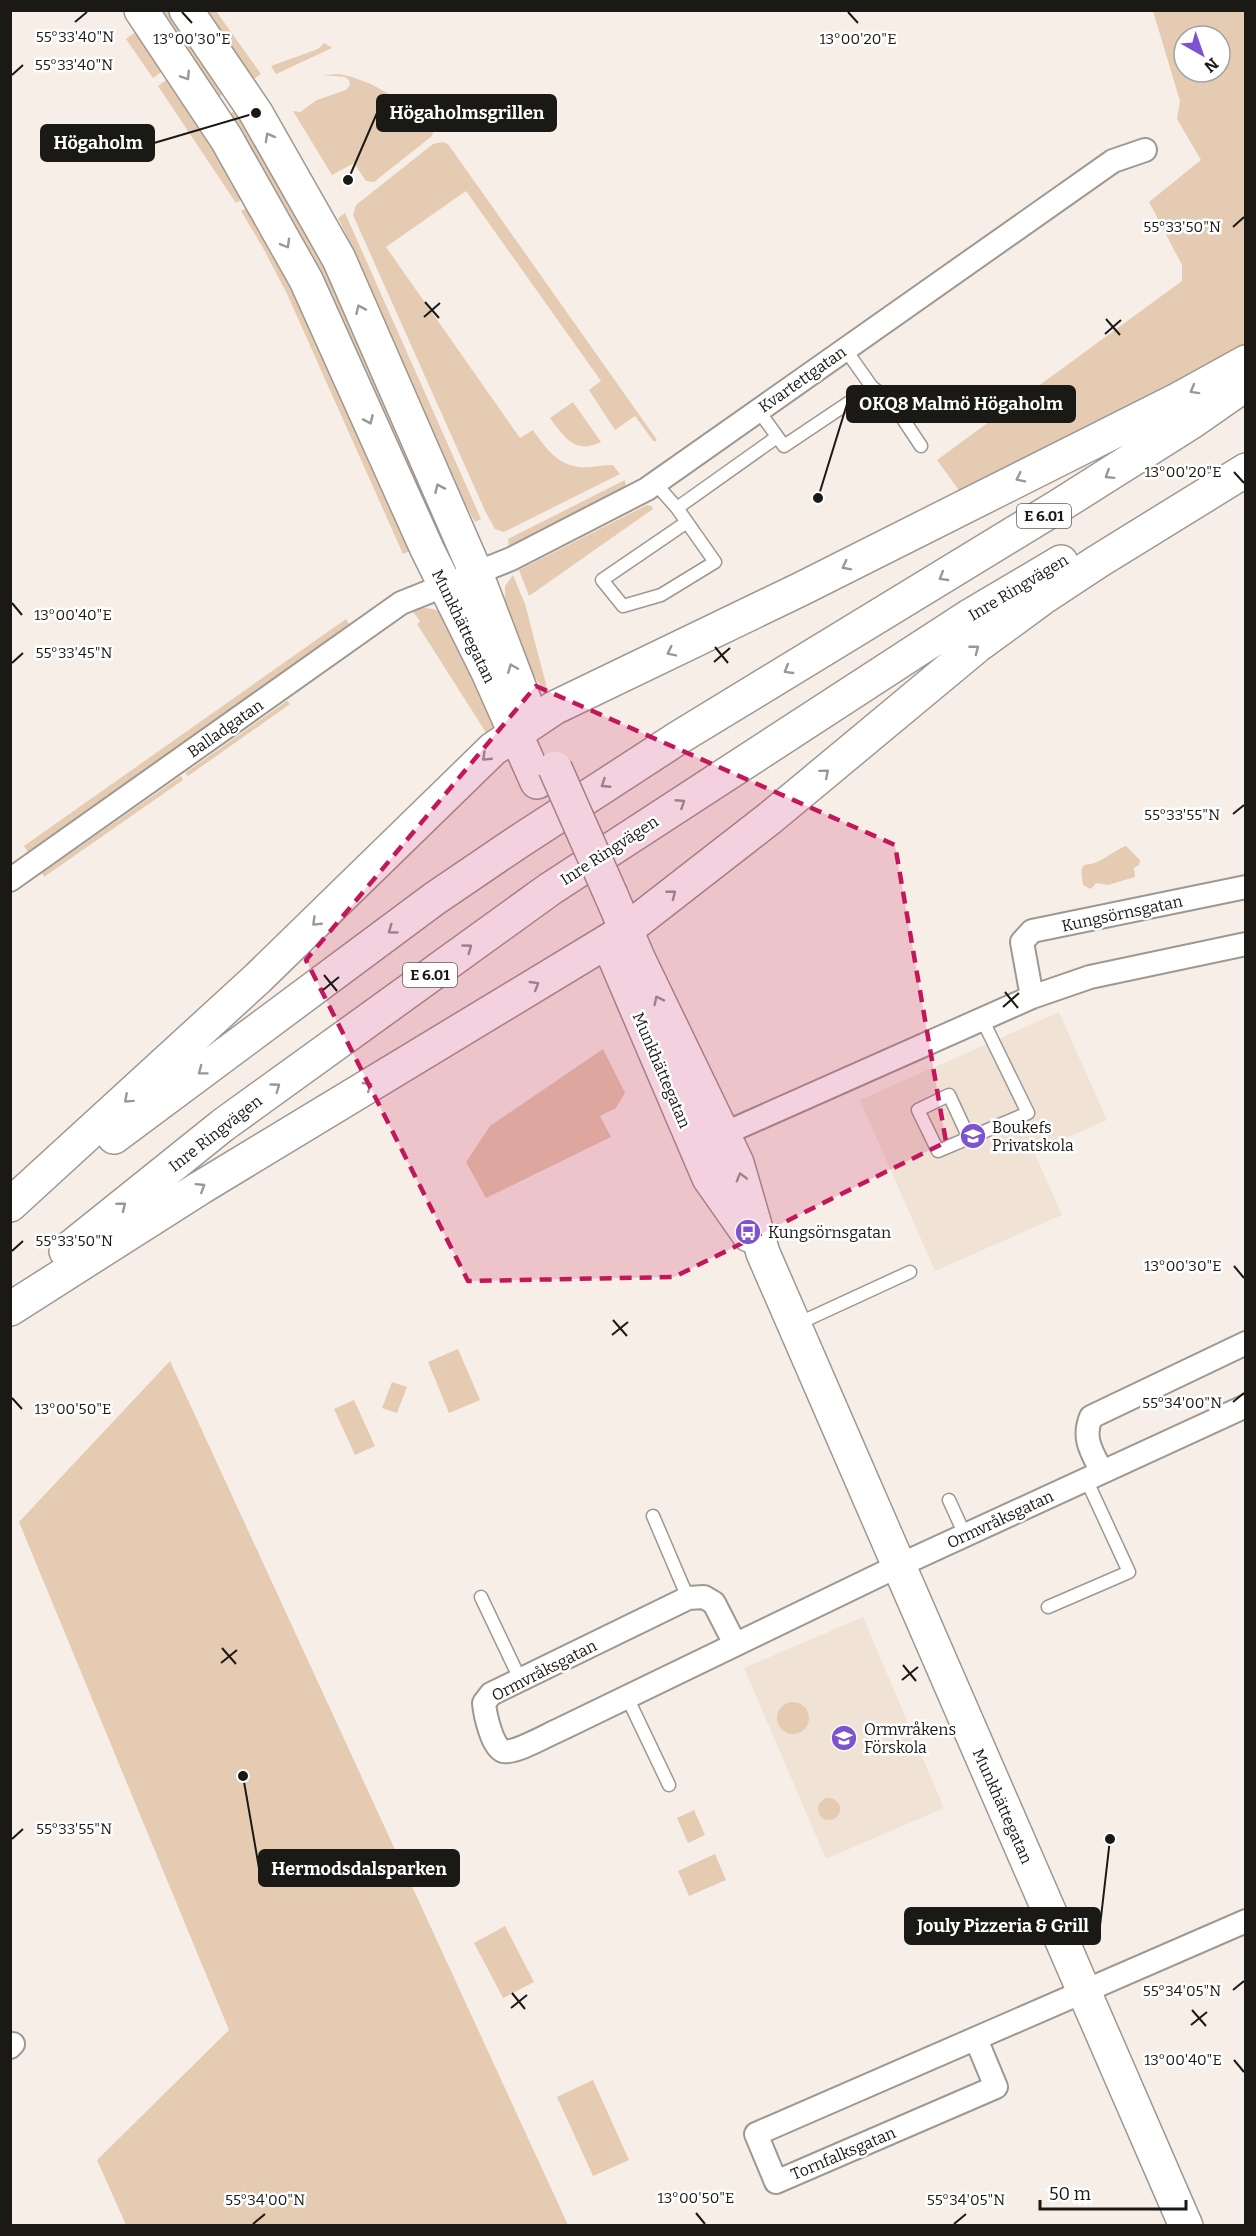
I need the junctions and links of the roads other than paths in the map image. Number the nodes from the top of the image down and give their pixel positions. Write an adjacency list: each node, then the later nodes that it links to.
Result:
1 (141, 10): 17 (main road, Munkhättegatan, one-way to 17)
2 (186, 10): 16 (main road, Munkhättegatan, one-way to 2)
3 (1145, 150): 4 (street, Kvartettgatan)
4 (845, 349): 7 (lane); 8 (street, Kvartettgatan)
5 (1245, 362): 18 (main road, one-way to 18)
6 (1245, 384): 28 (main road, E 6.01, one-way to 28)
7 (872, 387): 9 (lane); 10 (lane)
8 (758, 410): 9 (lane); 13 (street, Kvartettgatan)
9 (777, 437): 14 (lane)
10 (921, 446)
11 (1245, 459): 30 (main road, Inre Ringvägen / E 6.01, one-way to 11)
12 (1245, 470): 21 (main road, one-way to 12)
13 (656, 483): 14 (lane); 16 (street, Kvartettgatan)
14 (677, 508): 15 (lane)
15 (687, 522): 15 (lane)
16 (476, 573): 17 (street, Kvartettgatan); 18 (main road, Munkhättegatan, one-way to 16)
17 (444, 586): 18 (main road, Munkhättegatan); 19 (street, Balladgatan)
18 (524, 728): 21 (main road, Munkhättegatan, bridge); 27 (main road, one-way to 27)
19 (10, 880)
20 (1245, 887): 23 (street, Kungsörnsgatan)
21 (617, 936): 26 (main road, Munkhättegatan); 31 (main road, one-way to 21)
22 (1245, 944): 23 (street)
23 (1032, 997): 24 (street)
24 (982, 1019): 25 (lane); 26 (street)
25 (969, 1138): 25 (lane)
26 (709, 1140): 32 (main road, Munkhättegatan)
27 (10, 1204)
28 (10, 1218)
29 (910, 1272): 32 (lane)
30 (10, 1296)
31 (10, 1309)
32 (794, 1325): 39 (main road, Munkhättegatan)
33 (1245, 1343): 35 (street)
34 (1245, 1406): 35 (street, Ormvråksgatan)
35 (1094, 1475): 38 (street, Ormvråksgatan); 42 (lane)
36 (949, 1500): 38 (lane)
37 (653, 1516): 41 (lane)
38 (964, 1535): 39 (street, Ormvråksgatan)
39 (898, 1566): 43 (street, Ormvråksgatan); 48 (main road, Munkhättegatan)
40 (481, 1597): 44 (lane)
41 (688, 1598): 43 (street); 44 (street, Ormvråksgatan)
42 (1048, 1607)
43 (735, 1644): 45 (street, Ormvråksgatan)
44 (520, 1680): 45 (street, Ormvråksgatan)
45 (627, 1696): 46 (lane)
46 (669, 1785)
47 (1245, 1921): 48 (street, Tornfalksgatan)
48 (1084, 1992): 49 (street, Tornfalksgatan); 50 (main road, Munkhättegatan)
49 (976, 2039): 49 (street, Tornfalksgatan)
50 (1186, 2226)

